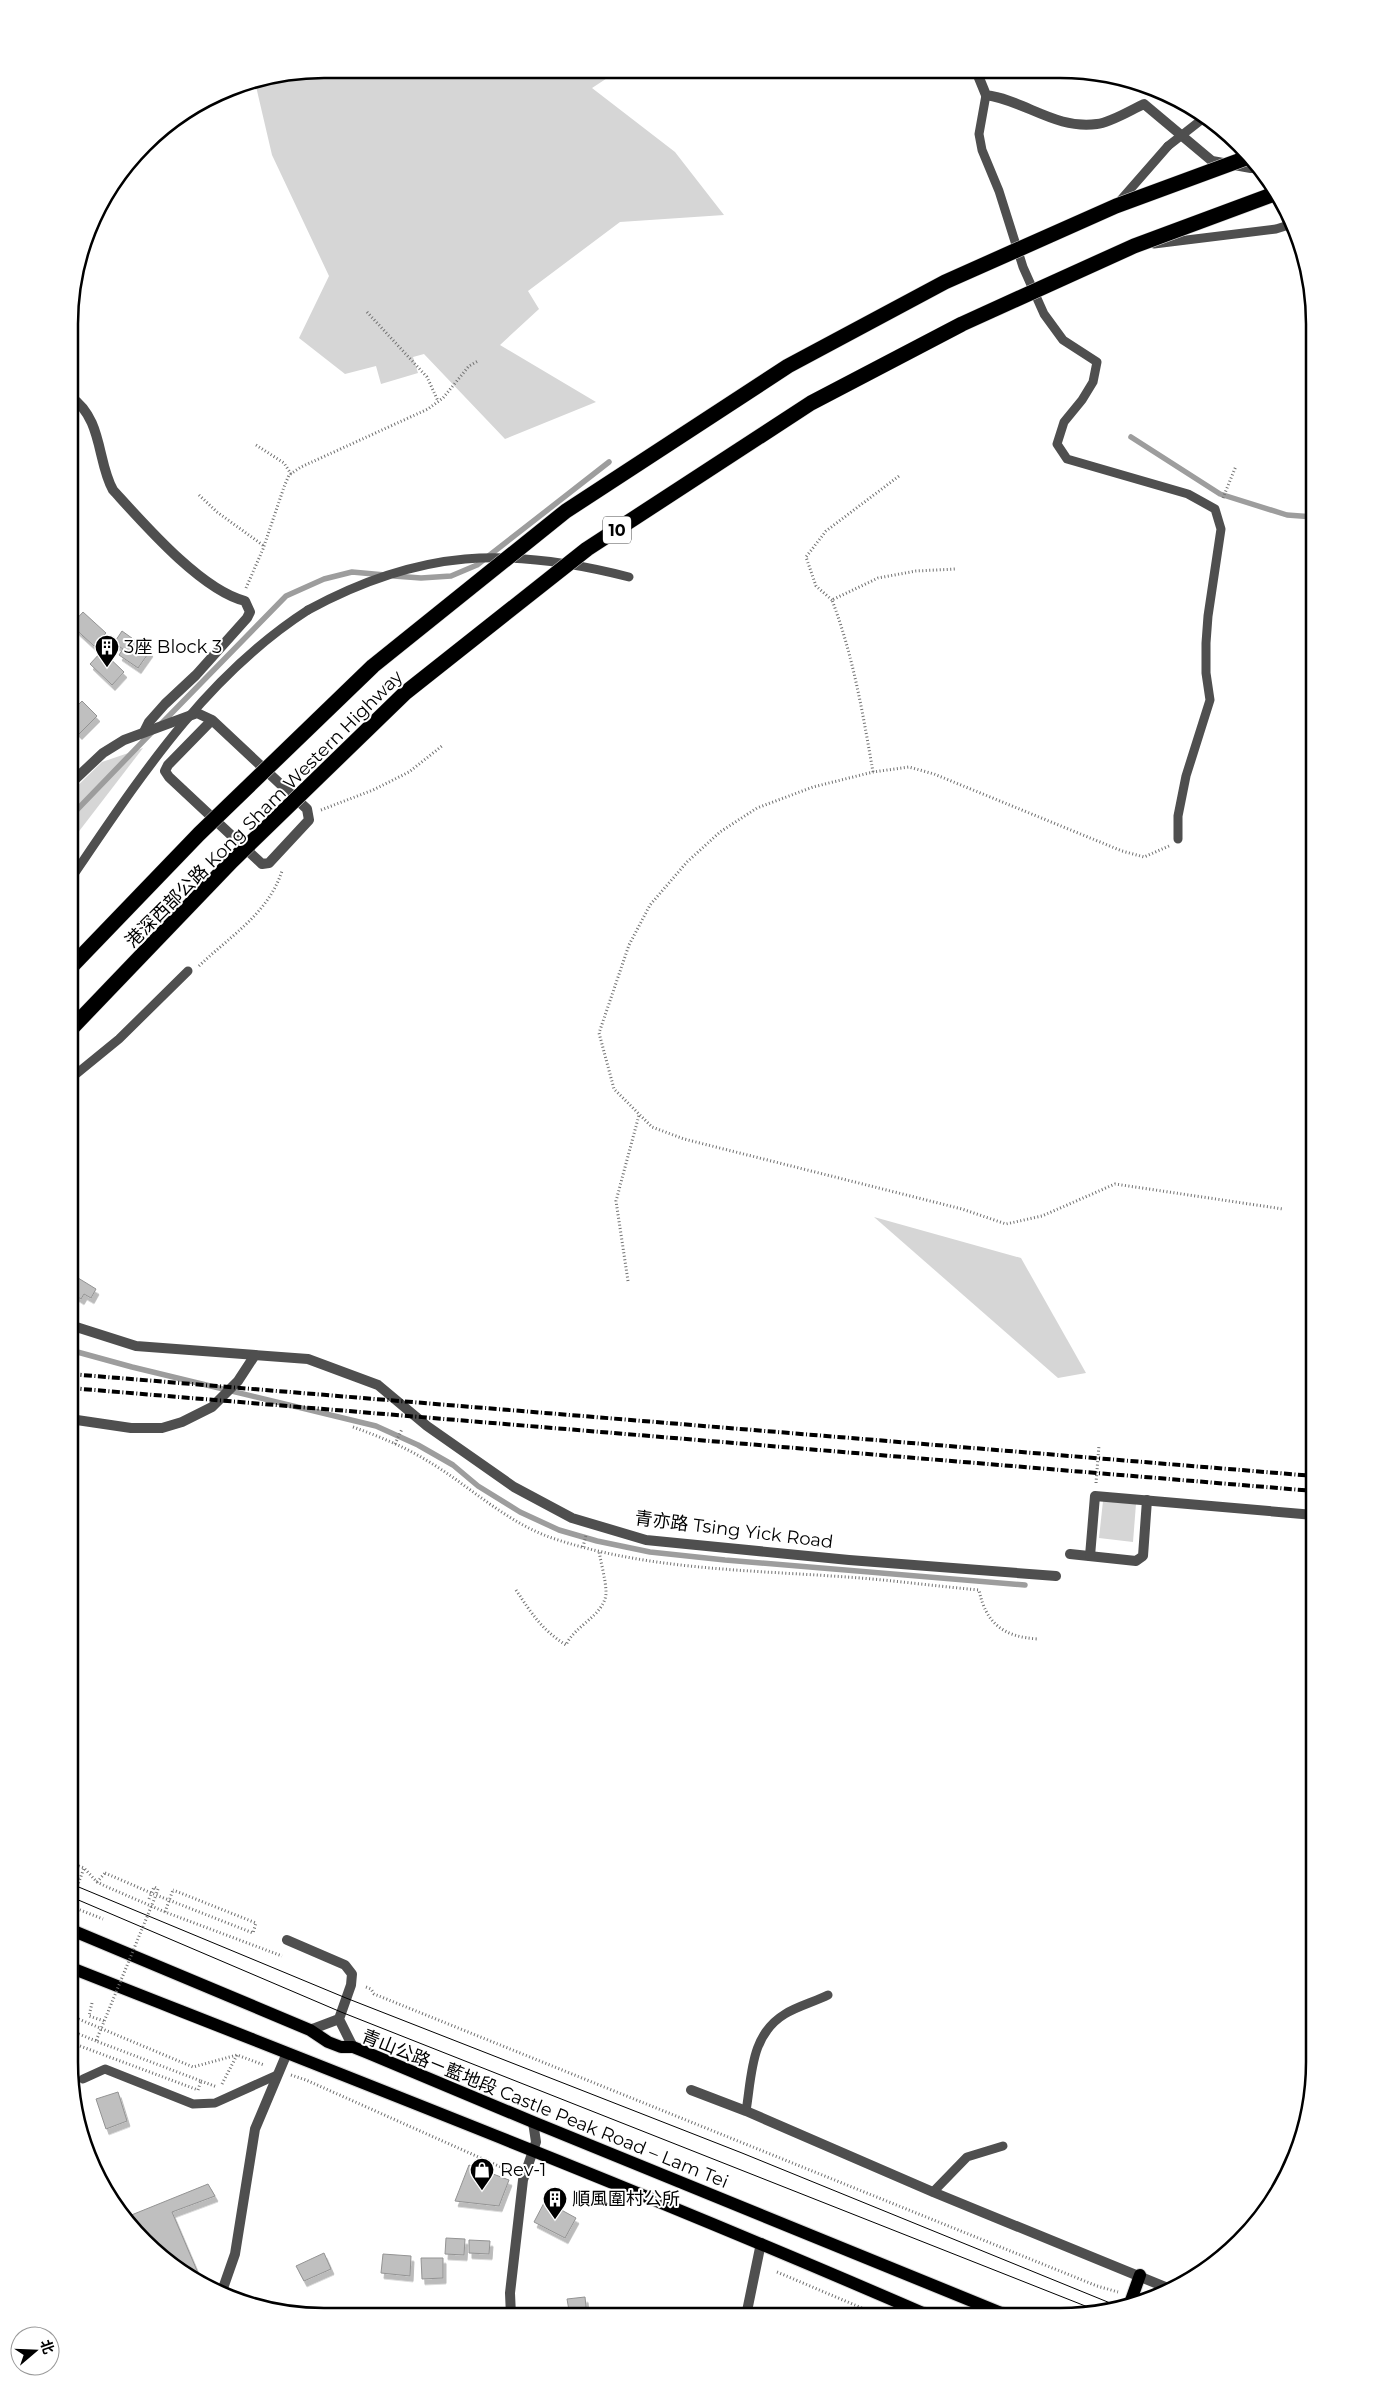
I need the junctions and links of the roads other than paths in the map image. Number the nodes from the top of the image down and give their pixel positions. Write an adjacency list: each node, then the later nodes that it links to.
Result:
1 (979, 78): 2 (street)
2 (986, 95): 5 (street); 15 (lane)
3 (1199, 121): 7 (lane, bridge)
4 (1243, 159): 7 (highway, 港深西部公路 Kong Sham Western Highway / 10, bridge)
5 (1250, 168)
6 (1270, 196): 9 (highway, 港深西部公路 Kong Sham Western Highway / 10, bridge)
7 (1116, 206): 17 (highway, 港深西部公路 Kong Sham Western Highway / 10, bridge)
8 (1285, 226): 9 (lane, bridge)
9 (1134, 246): 19 (highway, 港深西部公路 Kong Sham Western Highway / 10, bridge)
10 (78, 404): 13 (street)
11 (628, 577): 16 (lane, bridge)
12 (212, 720): 12 (street); 13 (street)
13 (144, 732): 14 (street)
14 (78, 776)
15 (1178, 839)
16 (78, 868)
17 (78, 960)
18 (188, 971): 20 (lane)
19 (78, 1022)
20 (78, 1072)
21 (78, 1328): 22 (street, 青亦路 Tsing Yick Road)
22 (255, 1355): 23 (street); 28 (street, 青亦路 Tsing Yick Road)
23 (78, 1420)
24 (1147, 1500): 25 (street); 27 (street); 27 (street)
25 (1306, 1514)
26 (1070, 1554): 27 (street)
27 (1090, 1556)
28 (1056, 1576)
29 (78, 1933): 34 (main road, 青山公路－藍地段 Castle Peak Road – Lam Tei)
30 (287, 1940): 33 (street)
31 (78, 1971): 36 (main road)
32 (828, 1995): 40 (lane)
33 (339, 2018): 34 (street); 35 (street)
34 (310, 2030): 35 (main road, 青山公路－藍地段 Castle Peak Road – Lam Tei)
35 (353, 2047): 41 (main road, 青山公路－藍地段 Castle Peak Road – Lam Tei)
36 (287, 2053): 37 (street); 43 (main road)
37 (278, 2073): 38 (lane); 48 (street)
38 (83, 2079)
39 (691, 2090): 40 (street)
40 (746, 2111): 44 (street)
41 (533, 2122): 43 (street); 53 (main road, 青山公路－藍地段 Castle Peak Road – Lam Tei)
42 (1003, 2146): 44 (lane)
43 (534, 2150): 45 (main road); 50 (street)
44 (933, 2192): 46 (street)
45 (761, 2243): 51 (street); 52 (main road)
46 (1140, 2275): 47 (street); 49 (main road)
47 (1164, 2285)
48 (223, 2287)
49 (1132, 2297)
50 (510, 2308)
51 (748, 2308)
52 (911, 2308)
53 (989, 2308)

